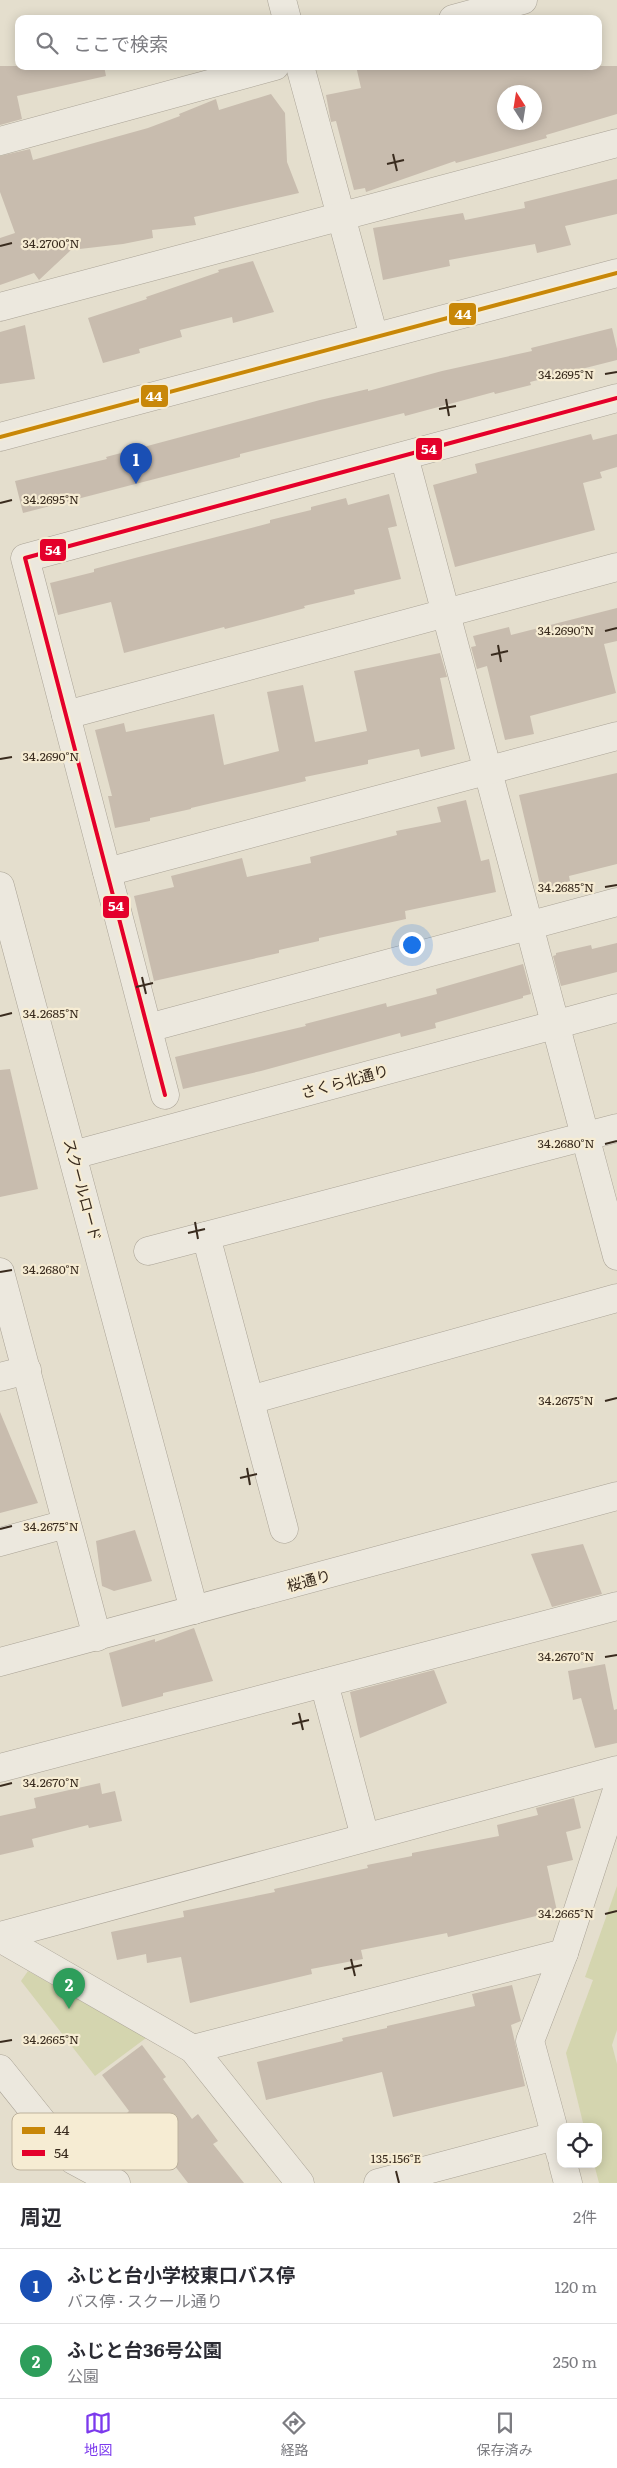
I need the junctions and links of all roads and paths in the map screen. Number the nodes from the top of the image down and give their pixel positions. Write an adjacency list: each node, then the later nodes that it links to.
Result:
1 (282, 0): 3 (street)
2 (524, 0): 4 (street)
3 (286, 15)
4 (468, 15)
5 (261, 70): 7 (street)
6 (301, 70): 9 (street)
7 (0, 141)
8 (617, 144): 9 (street)
9 (341, 216): 11 (street); 12 (street)
10 (617, 273): 12 (street)
11 (0, 307)
12 (374, 337): 14 (street)
13 (617, 398): 15 (street)
14 (0, 437)
15 (404, 456): 17 (street); 18 (street)
16 (617, 567): 17 (street)
17 (446, 614): 18 (street); 20 (street)
18 (66, 715): 21 (street)
19 (617, 736): 20 (street)
20 (488, 770): 21 (street); 24 (street)
21 (107, 872): 27 (street)
22 (0, 886): 31 (street, スクールロード)
23 (617, 902): 24 (street)
24 (529, 926): 26 (street); 27 (street)
25 (617, 1008): 26 (street, さくら北通り)
26 (555, 1025): 30 (street); 31 (street, さくら北通り)
27 (148, 1028): 28 (street)
28 (165, 1095)
29 (617, 1128): 30 (street)
30 (586, 1136): 32 (street); 34 (street)
31 (73, 1155): 45 (street, スクールロード)
32 (206, 1236): 33 (street); 39 (street)
33 (148, 1251)
34 (617, 1256)
35 (0, 1272): 37 (street)
36 (617, 1298): 39 (street)
37 (27, 1370): 38 (street); 41 (street)
38 (0, 1377)
39 (250, 1400): 42 (street)
40 (617, 1496): 45 (street, 桜通り)
41 (66, 1524): 43 (street); 46 (street)
42 (284, 1529)
43 (0, 1542)
44 (617, 1606): 48 (street)
45 (194, 1610): 46 (street, 桜通り)
46 (96, 1637): 47 (street, 桜通り)
47 (0, 1662)
48 (324, 1683): 49 (street); 52 (street)
49 (0, 1768)
50 (617, 1770): 52 (street)
51 (617, 1790): 54 (street)
52 (365, 1837): 53 (street)
53 (0, 1937): 55 (street)
54 (564, 1953): 55 (street); 58 (street)
55 (193, 2048): 63 (street)
56 (0, 2069): 57 (street)
57 (35, 2113)
58 (557, 2142)
59 (557, 2146): 64 (street)
60 (564, 2168): 65 (street)
61 (92, 2170): 62 (street)
62 (116, 2183)
63 (300, 2183)
64 (378, 2183)
65 (568, 2183)

